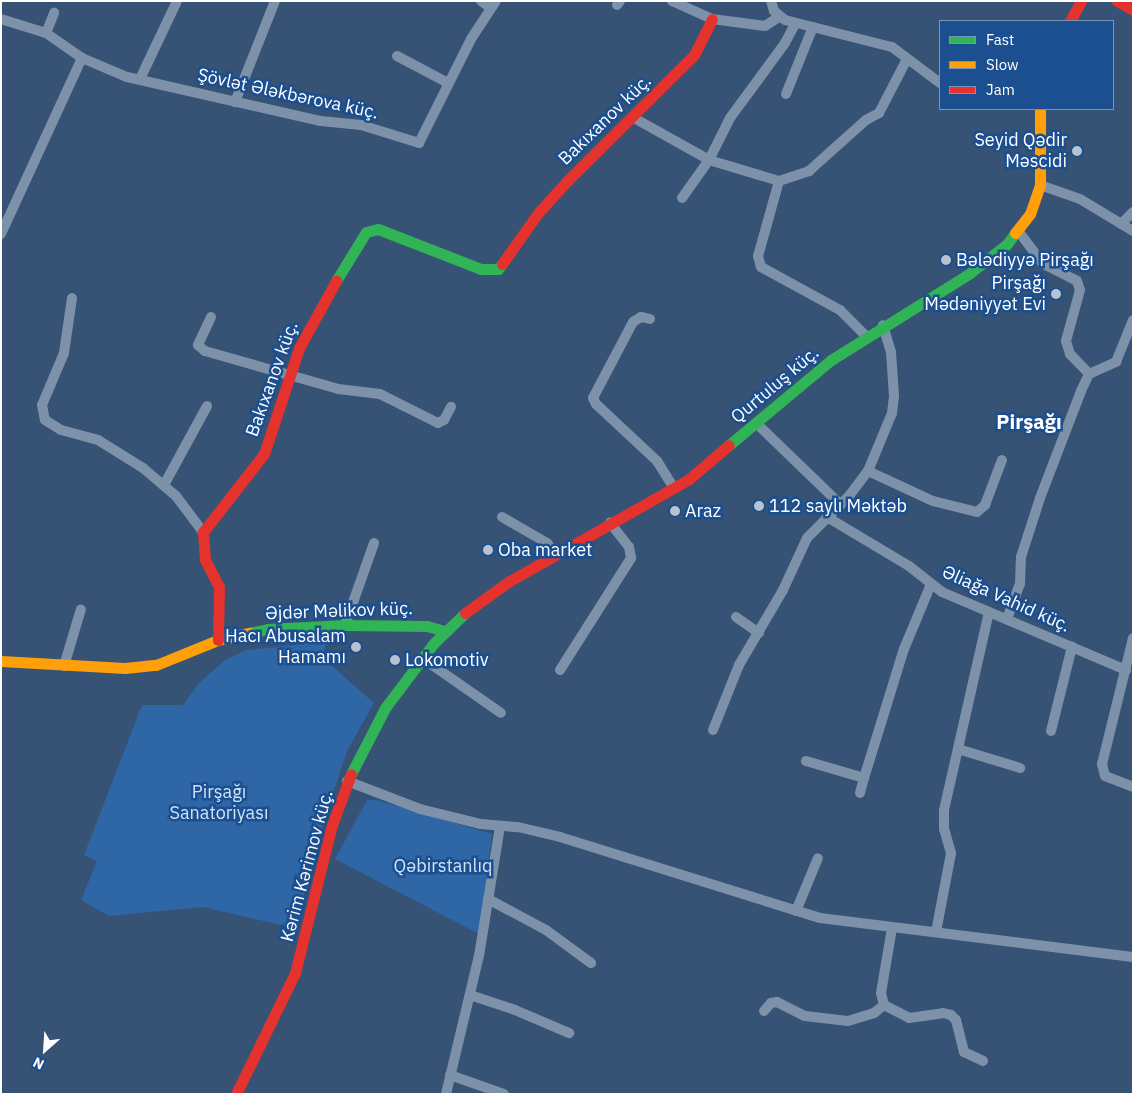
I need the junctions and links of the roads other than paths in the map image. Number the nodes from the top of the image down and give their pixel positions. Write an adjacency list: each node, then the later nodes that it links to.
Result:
1 (177, 1): 21 (street)
2 (275, 1): 25 (street)
3 (481, 1): 8 (street)
4 (672, 1): 13 (street)
5 (771, 1): 11 (street)
6 (1117, 1): 9 (street)
7 (1078, 2): 14 (street)
8 (493, 5): 22 (street, Şövlət Ələkbərova küç.)
9 (1133, 10)
10 (54, 12): 17 (street)
11 (779, 17): 13 (street); 15 (street)
12 (1, 19): 17 (street, Şövlət Ələkbərova küç.)
13 (712, 19): 27 (street, Bakıxanov küç.)
14 (1070, 20)
15 (795, 24): 16 (street); 28 (street)
16 (813, 27): 20 (street); 24 (street)
17 (46, 33): 19 (street, Şövlət Ələkbərova küç.)
18 (397, 56): 22 (street)
19 (82, 58): 21 (street, Şövlət Ələkbərova küç.); 36 (street)
20 (907, 59): 23 (street); 29 (street)
21 (140, 79): 25 (street, Şövlət Ələkbərova küç.)
22 (448, 83): 25 (street, Şövlət Ələkbərova küç.)
23 (939, 83)
24 (786, 94)
25 (235, 102)
26 (1037, 110): 30 (street, Qurtuluş küç.)
27 (634, 118): 28 (street); 44 (street, Bakıxanov küç.)
28 (709, 160): 29 (street); 31 (street)
29 (779, 181): 42 (street)
30 (1040, 185): 33 (street); 35 (street, Qurtuluş küç.)
31 (682, 198)
32 (1133, 212): 33 (street)
33 (1121, 224): 34 (street)
34 (1133, 231)
35 (1019, 232): 41 (street, Qurtuluş küç.); 43 (street)
36 (1, 234)
37 (72, 298): 50 (street)
38 (211, 317): 44 (street)
39 (650, 319): 51 (street)
40 (1133, 320): 43 (street)
41 (883, 325): 42 (street, Qurtuluş küç.); 49 (street)
42 (866, 336): 47 (street, Qurtuluş küç.)
43 (1089, 374): 63 (street)
44 (291, 377): 46 (street); 56 (street, Bakıxanov küç.)
45 (207, 406): 50 (street)
46 (450, 407)
47 (756, 423): 51 (street, Qurtuluş küç.); 52 (street)
48 (1002, 460): 49 (street)
49 (868, 471): 52 (street)
50 (164, 486): 56 (street)
51 (674, 488): 55 (street, Qurtuluş küç.)
52 (841, 504): 54 (street)
53 (502, 517): 58 (street)
54 (827, 517): 59 (street, Əliağa Vahid küç.); 66 (street)
55 (610, 523): 58 (street, Qurtuluş küç.); 73 (street)
56 (203, 532): 68 (street)
57 (374, 544): 64 (street)
58 (555, 554): 65 (street, Qurtuluş küç.)
59 (931, 584): 61 (street, Əliağa Vahid küç.); 81 (street)
60 (81, 609): 72 (street)
61 (989, 612): 63 (street, Əliağa Vahid küç.); 78 (street)
62 (736, 617): 66 (street)
63 (1007, 620): 69 (street, Əliağa Vahid küç.)
64 (345, 624): 65 (street, Əjdər Məlikov küç.); 68 (street, Əjdər Məlikov küç.)
65 (444, 631): 70 (street, Kərim Kərimov küç.)
66 (759, 633): 76 (street)
67 (1133, 639): 74 (street)
68 (218, 640): 72 (street, Əjdər Məlikov küç.)
69 (1072, 647): 74 (street, Əliağa Vahid küç.); 77 (street)
70 (422, 658): 75 (street); 82 (street, Kərim Kərimov küç.)
71 (1, 661): 72 (street, Əjdər Məlikov küç.)
72 (64, 666)
73 (560, 670)
74 (1126, 670): 83 (street)
75 (501, 713)
76 (713, 730)
77 (1050, 731)
78 (958, 749): 80 (street); 90 (street)
79 (806, 761): 81 (street)
80 (1020, 768)
81 (864, 778): 84 (street)
82 (347, 781): 85 (street); 99 (street, Kərim Kərimov küç.)
83 (1133, 787)
84 (860, 792)
85 (500, 826): 87 (street); 88 (street)
86 (818, 858): 88 (street)
87 (488, 899): 92 (street); 93 (street)
88 (796, 911): 89 (street)
89 (892, 928): 90 (street); 94 (street)
90 (936, 932): 91 (street)
91 (1133, 957)
92 (591, 963)
93 (470, 996): 96 (street); 98 (street)
94 (884, 1005): 95 (street); 97 (street)
95 (764, 1011)
96 (569, 1033)
97 (983, 1061)
98 (450, 1075): 100 (street); 101 (street)
99 (236, 1094)
100 (446, 1094)
101 (504, 1094)

